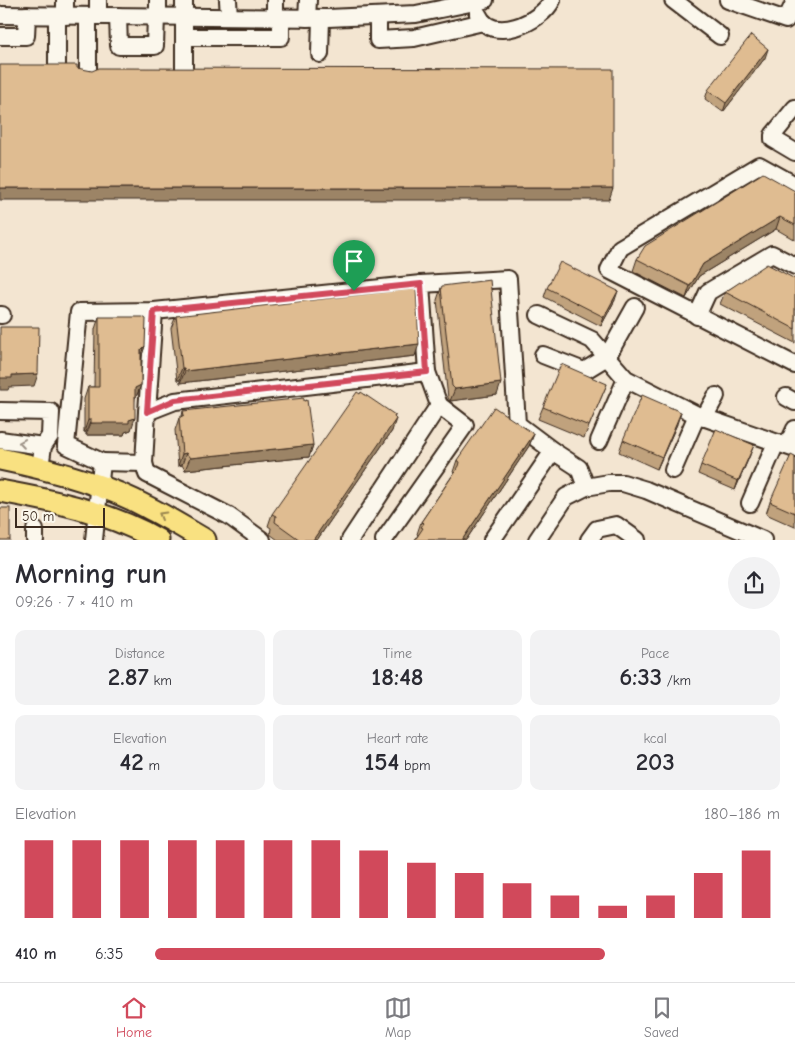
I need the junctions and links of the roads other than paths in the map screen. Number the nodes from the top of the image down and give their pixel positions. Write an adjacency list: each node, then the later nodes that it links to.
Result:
1 (184, 0): 18 (street)
2 (228, 0): 19 (street)
3 (274, 0): 21 (street)
4 (308, 0): 22 (street)
5 (552, 0): 23 (street)
6 (673, 0): 26 (street)
7 (728, 0): 9 (street)
8 (480, 1): 10 (street); 23 (street)
9 (795, 1)
10 (430, 7): 13 (street); 24 (street)
11 (21, 10): 12 (street); 16 (street); 25 (street)
12 (63, 10): 14 (street); 31 (street)
13 (386, 10): 22 (street); 24 (street)
14 (95, 11): 17 (street); 33 (street)
15 (157, 11): 17 (street); 17 (street); 18 (street)
16 (0, 15)
17 (118, 16)
18 (184, 17): 19 (street); 27 (street)
19 (222, 17): 20 (street); 28 (street)
20 (248, 17): 21 (street); 29 (street)
21 (278, 18): 22 (street); 29 (street)
22 (314, 18): 30 (street)
23 (483, 22): 24 (street)
24 (439, 33)
25 (0, 36)
26 (720, 36)
27 (184, 37): 28 (street); 32 (street)
28 (214, 37): 29 (street)
29 (248, 37)
30 (320, 54)
31 (57, 66)
32 (184, 70)
33 (88, 73)
34 (795, 108): 35 (street)
35 (795, 152)
36 (795, 185): 42 (street)
37 (795, 266): 42 (street)
38 (421, 284): 40 (street); 46 (street); 58 (street)
39 (635, 307): 44 (street)
40 (154, 311): 51 (street); 60 (street)
41 (539, 315): 44 (street)
42 (696, 316): 45 (street)
43 (542, 355): 44 (street)
44 (607, 357): 47 (street)
45 (795, 365)
46 (427, 372): 49 (street); 51 (street)
47 (626, 379): 52 (street); 55 (street)
48 (716, 396): 52 (street)
49 (439, 404): 73 (street); 74 (street)
50 (0, 411): 56 (street)
51 (147, 412): 61 (street)
52 (701, 417): 57 (street); 63 (street)
53 (795, 430): 57 (street)
54 (0, 440): 56 (street, one-way to 54)
55 (599, 441)
56 (43, 446): 62 (street)
57 (786, 446): 67 (street)
58 (553, 451): 65 (street); 75 (street)
59 (0, 459): 62 (main road)
60 (102, 462): 61 (street); 64 (street)
61 (144, 462): 72 (street)
62 (40, 468): 64 (main road)
63 (673, 470)
64 (98, 486): 68 (street); 71 (main road, one-way to 64)
65 (586, 487): 76 (street); 79 (street)
66 (0, 491): 68 (main road)
67 (750, 503)
68 (95, 512): 69 (street); 70 (main road)
69 (94, 540)
70 (158, 540)
71 (205, 540)
72 (262, 540)
73 (350, 540)
74 (384, 540)
75 (492, 540)
76 (537, 540)
77 (589, 540): 78 (street)
78 (637, 540)
79 (763, 540)

